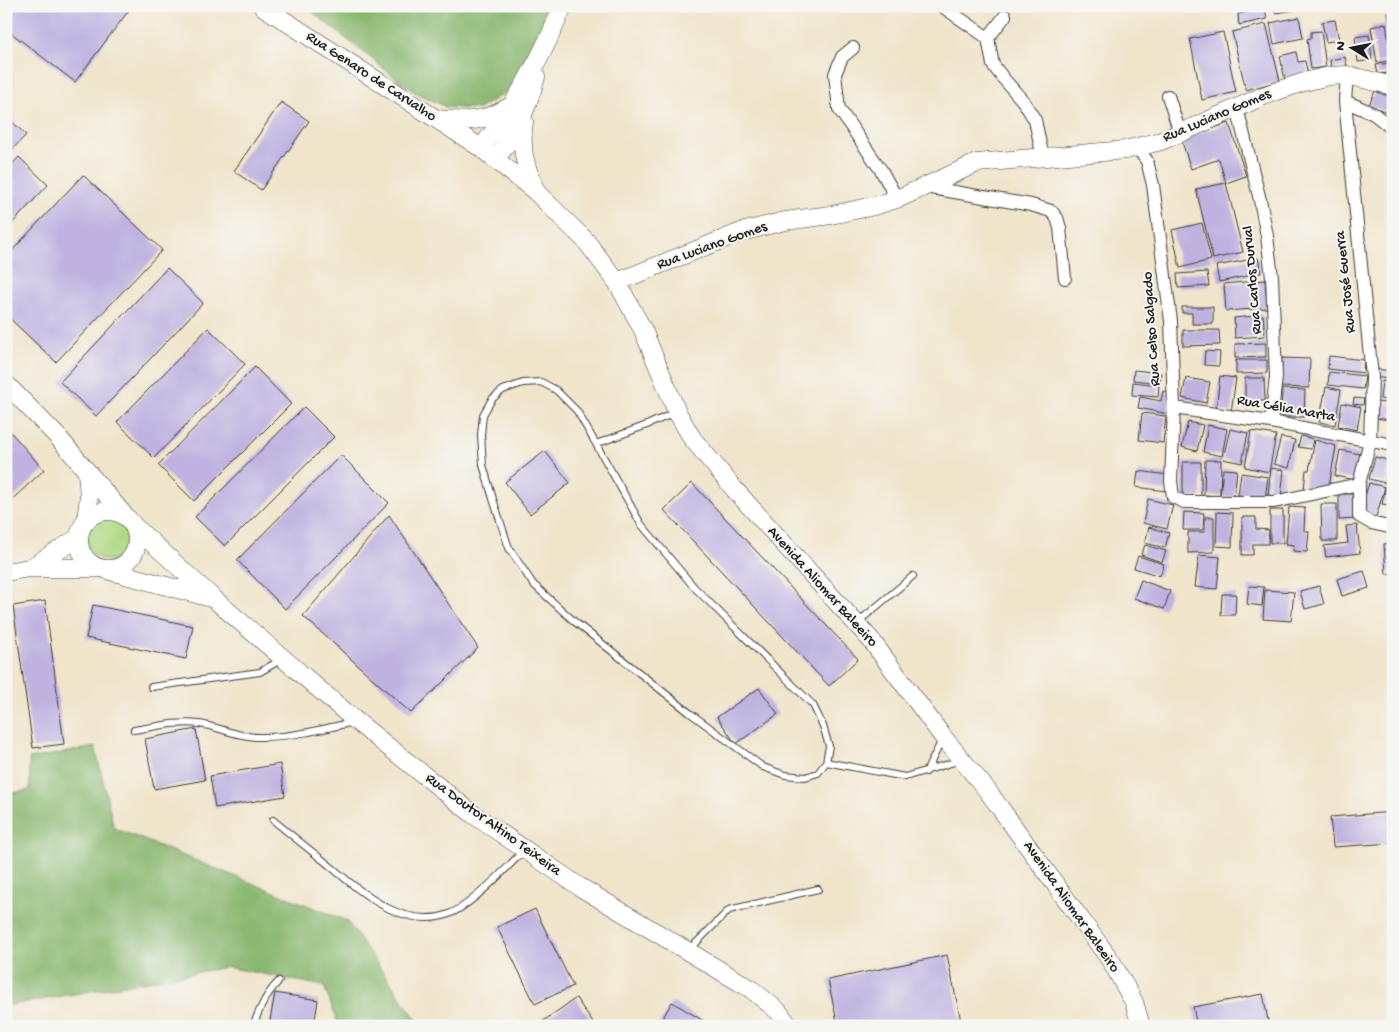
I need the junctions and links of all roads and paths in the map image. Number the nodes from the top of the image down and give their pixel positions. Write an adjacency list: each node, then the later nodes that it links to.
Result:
1 (262, 6): 13 (street, Rua Genaro de Carvalho)
2 (563, 6): 12 (street)
3 (942, 6): 5 (street)
4 (1005, 16): 5 (street)
5 (988, 38): 18 (street)
6 (852, 48): 22 (street)
7 (1347, 75): 8 (street, Rua Luciano Gomes); 10 (street, Rua José Guerra); 11 (street, Rua Luciano Gomes)
8 (1390, 85)
9 (1168, 96): 15 (street)
10 (1346, 101): 14 (street); 29 (street, Rua José Guerra)
11 (1237, 108): 15 (street, Rua Luciano Gomes); 28 (street, Rua Carlos Durval)
12 (518, 109): 13 (street); 17 (street); 19 (street); 21 (street)
13 (438, 119): 17 (street, Rua Genaro de Carvalho)
14 (1393, 129)
15 (1180, 134): 16 (street, Rua Luciano Gomes)
16 (1136, 146): 18 (street, Rua Luciano Gomes); 26 (street, Rua Celso Salgado)
17 (481, 148): 19 (street, Avenida Aliomar Baleeiro)
18 (1043, 158): 20 (street, Rua Luciano Gomes)
19 (496, 159): 21 (street, Avenida Aliomar Baleeiro)
20 (925, 187): 22 (street, Rua Luciano Gomes); 23 (street)
21 (536, 192): 24 (street, Avenida Aliomar Baleeiro)
22 (898, 199): 24 (street, Rua Luciano Gomes)
23 (1065, 278)
24 (617, 282): 27 (street, Avenida Aliomar Baleeiro)
25 (6, 384): 32 (street, Rua Doutor Altino Teixeira)
26 (1174, 408): 28 (street, Rua Célia Marta); 33 (street, Rua Celso Salgado)
27 (677, 412): 30 (lane); 43 (street, Avenida Aliomar Baleeiro)
28 (1271, 422): 29 (street, Rua Célia Marta)
29 (1370, 440): 31 (street, Rua Célia Marta); 33 (street, Rua José Guerra)
30 (596, 444): 50 (lane); 50 (lane)
31 (1393, 445)
32 (86, 472): 34 (street); 35 (street, Rua Doutor Altino Teixeira)
33 (1359, 484): 36 (street, Rua José Guerra)
34 (86, 520): 35 (street); 37 (street)
35 (129, 521): 39 (street); 42 (street, Rua Doutor Altino Teixeira)
36 (1393, 528)
37 (78, 538): 38 (street); 39 (street)
38 (29, 568): 39 (street); 40 (street)
39 (103, 569): 42 (street, Rua Doutor Altino Teixeira)
40 (6, 572)
41 (913, 576): 43 (lane)
42 (214, 599): 44 (street, Rua Doutor Altino Teixeira)
43 (856, 624): 48 (street, Avenida Aliomar Baleeiro)
44 (283, 658): 45 (lane); 46 (street, Rua Doutor Altino Teixeira)
45 (151, 687)
46 (356, 721): 47 (lane); 53 (street, Rua Doutor Altino Teixeira)
47 (134, 730)
48 (943, 737): 49 (street, Avenida Aliomar Baleeiro); 51 (lane)
49 (963, 759): 51 (lane); 59 (street, Avenida Aliomar Baleeiro)
50 (826, 762): 51 (lane)
51 (926, 772)
52 (273, 820): 53 (lane)
53 (525, 850): 55 (street, Rua Doutor Altino Teixeira)
54 (818, 889): 55 (lane)
55 (688, 951): 58 (street, Rua Doutor Altino Teixeira)
56 (279, 981): 57 (lane)
57 (253, 1026)
58 (788, 1026)
59 (1142, 1026)

